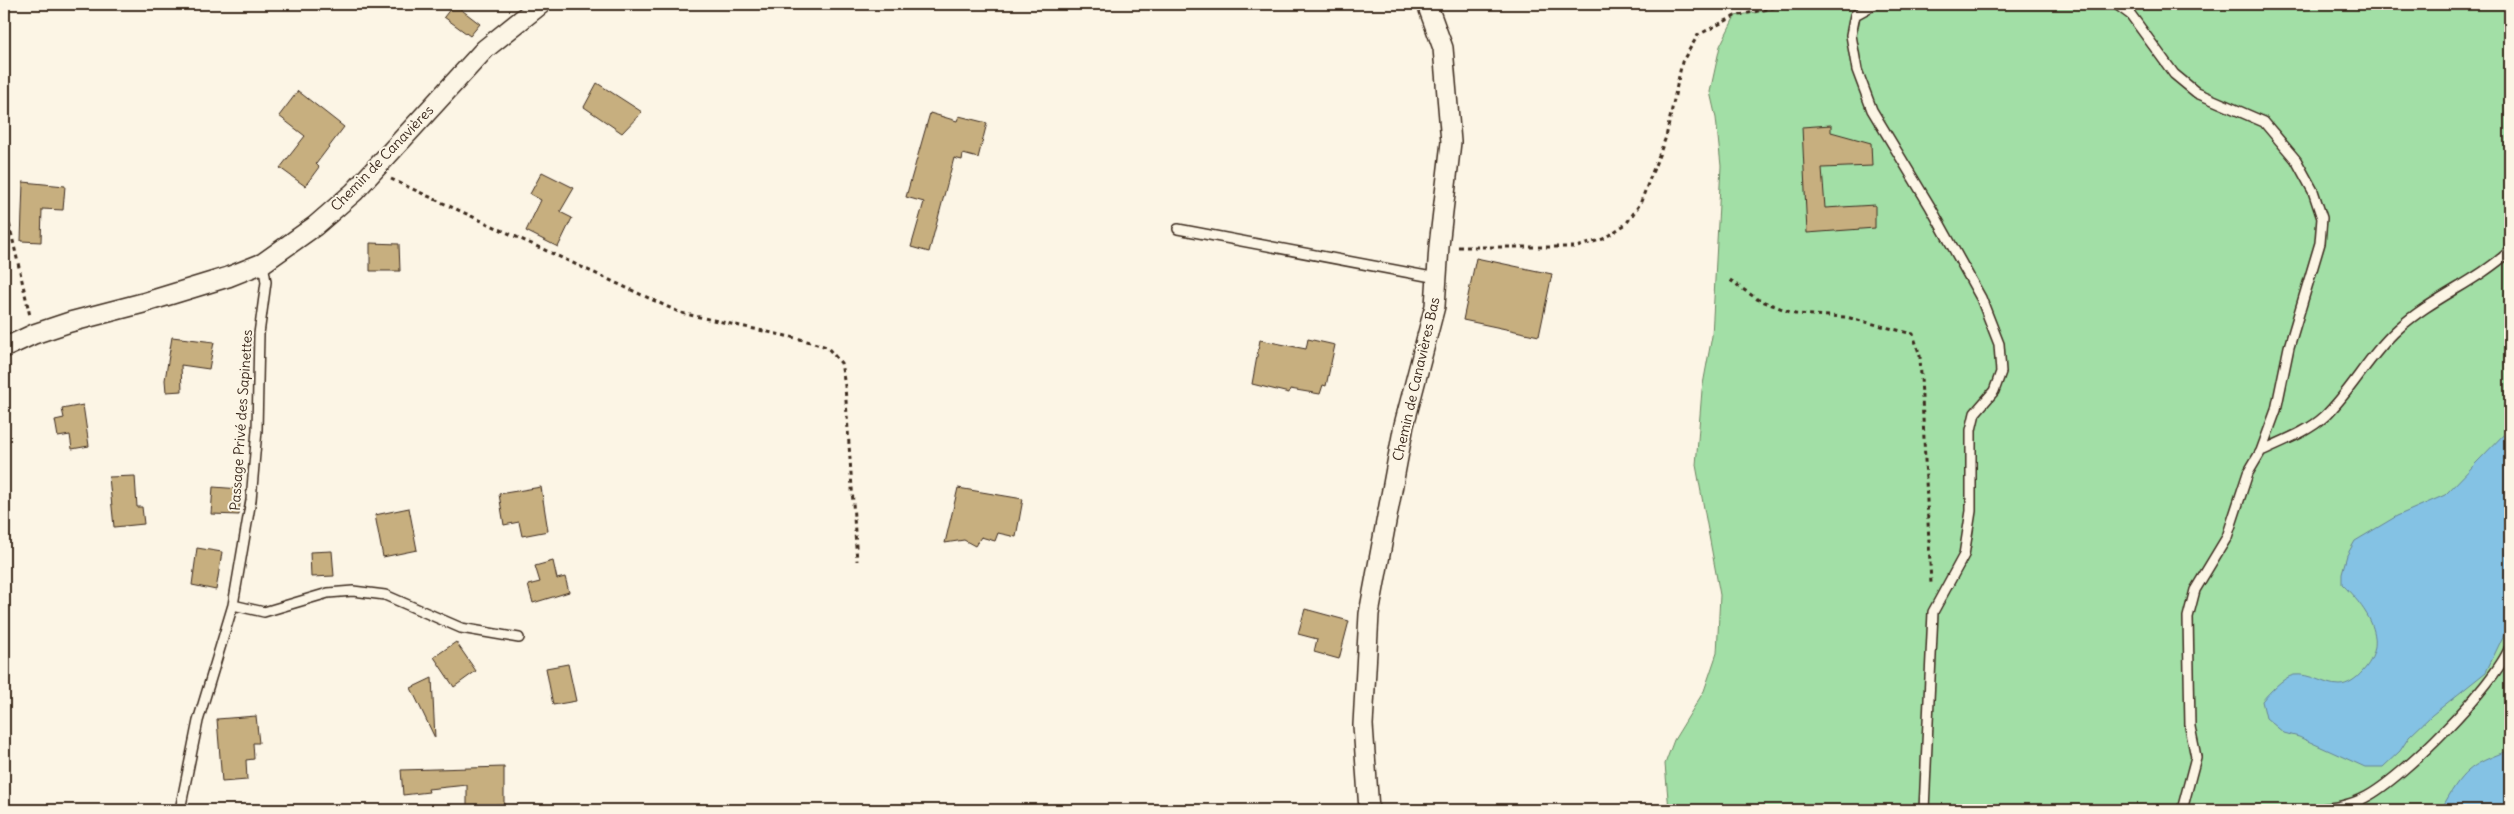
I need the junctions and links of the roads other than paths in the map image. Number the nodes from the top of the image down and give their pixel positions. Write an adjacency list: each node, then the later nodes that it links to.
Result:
1 (541, 4): 7 (street, Chemin de Canavières)
2 (1427, 4): 8 (street, Chemin de Canavières Bas)
3 (1875, 4): 16 (lane)
4 (2116, 4): 10 (lane)
5 (1178, 230): 8 (lane)
6 (2510, 251): 10 (lane)
7 (263, 263): 9 (street, Chemin de Canavières); 11 (lane, Passage Privé des Sapinettes)
8 (1437, 278): 15 (street, Chemin de Canavières Bas)
9 (4, 348)
10 (2261, 451): 17 (lane)
11 (233, 605): 12 (lane); 14 (lane, Passage Privé des Sapinettes)
12 (519, 638)
13 (2510, 647): 18 (lane)
14 (180, 810)
15 (1369, 810)
16 (1924, 810)
17 (2182, 810)
18 (2314, 810)

